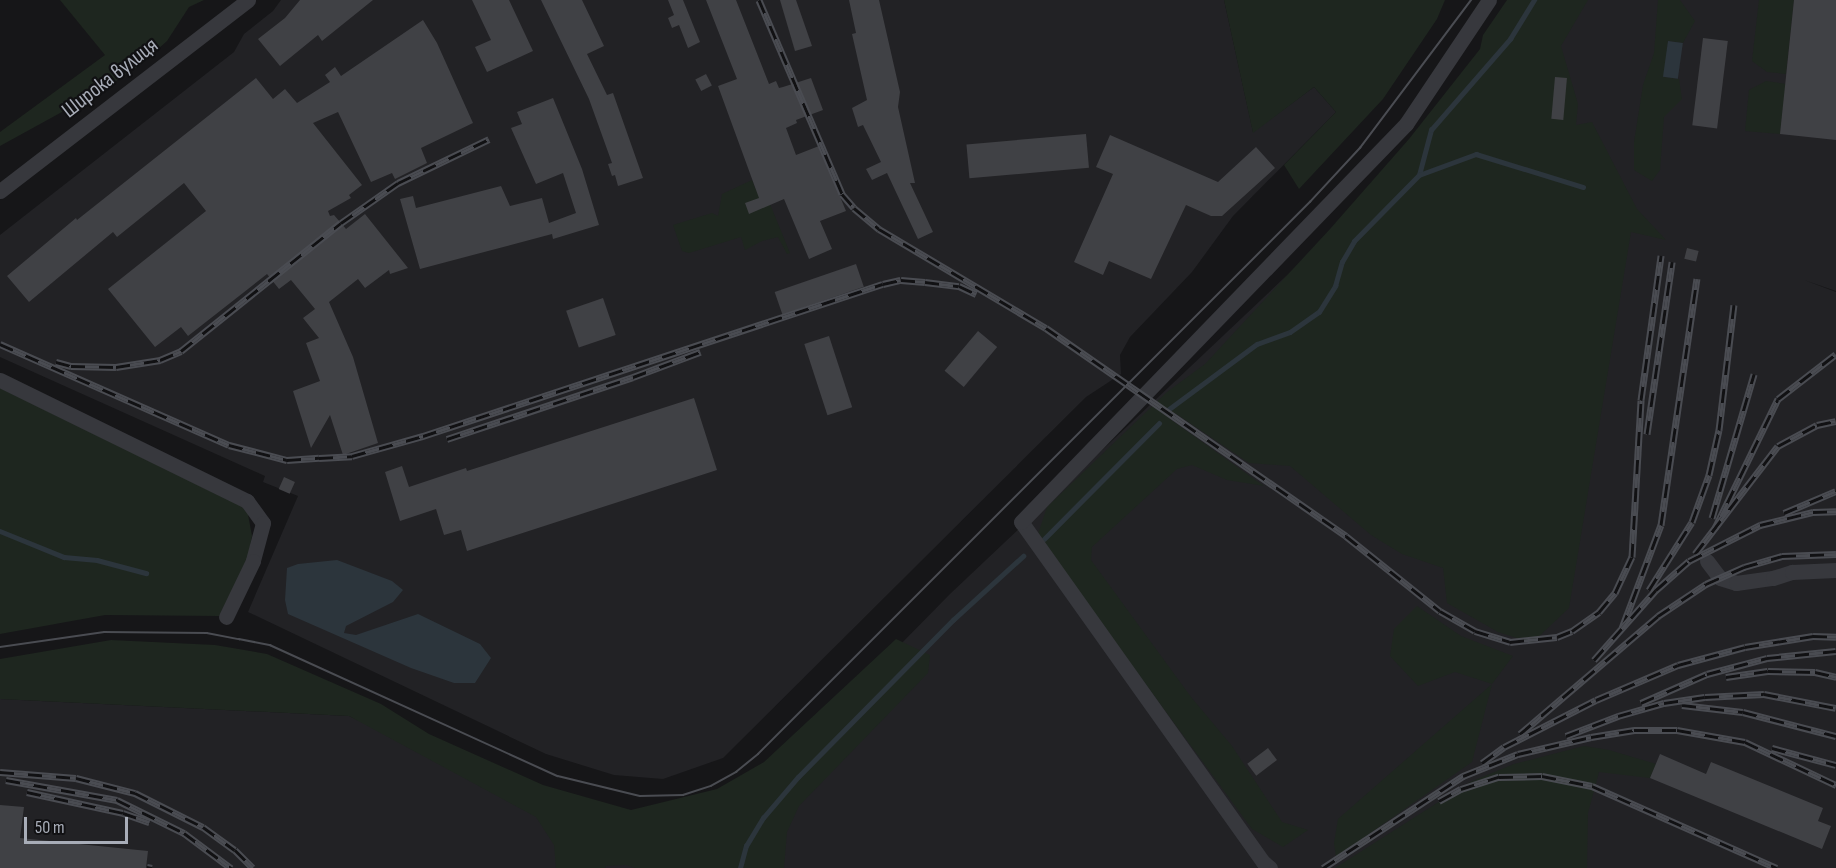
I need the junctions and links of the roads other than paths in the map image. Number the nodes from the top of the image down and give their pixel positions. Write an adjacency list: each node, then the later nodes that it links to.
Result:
1 (248, 0): 3 (street, Широка вулиця)
2 (1489, 0): 8 (street)
3 (0, 191)
4 (0, 380): 7 (street)
5 (1707, 561): 6 (street)
6 (1836, 570)
7 (226, 616)
8 (1270, 868)

